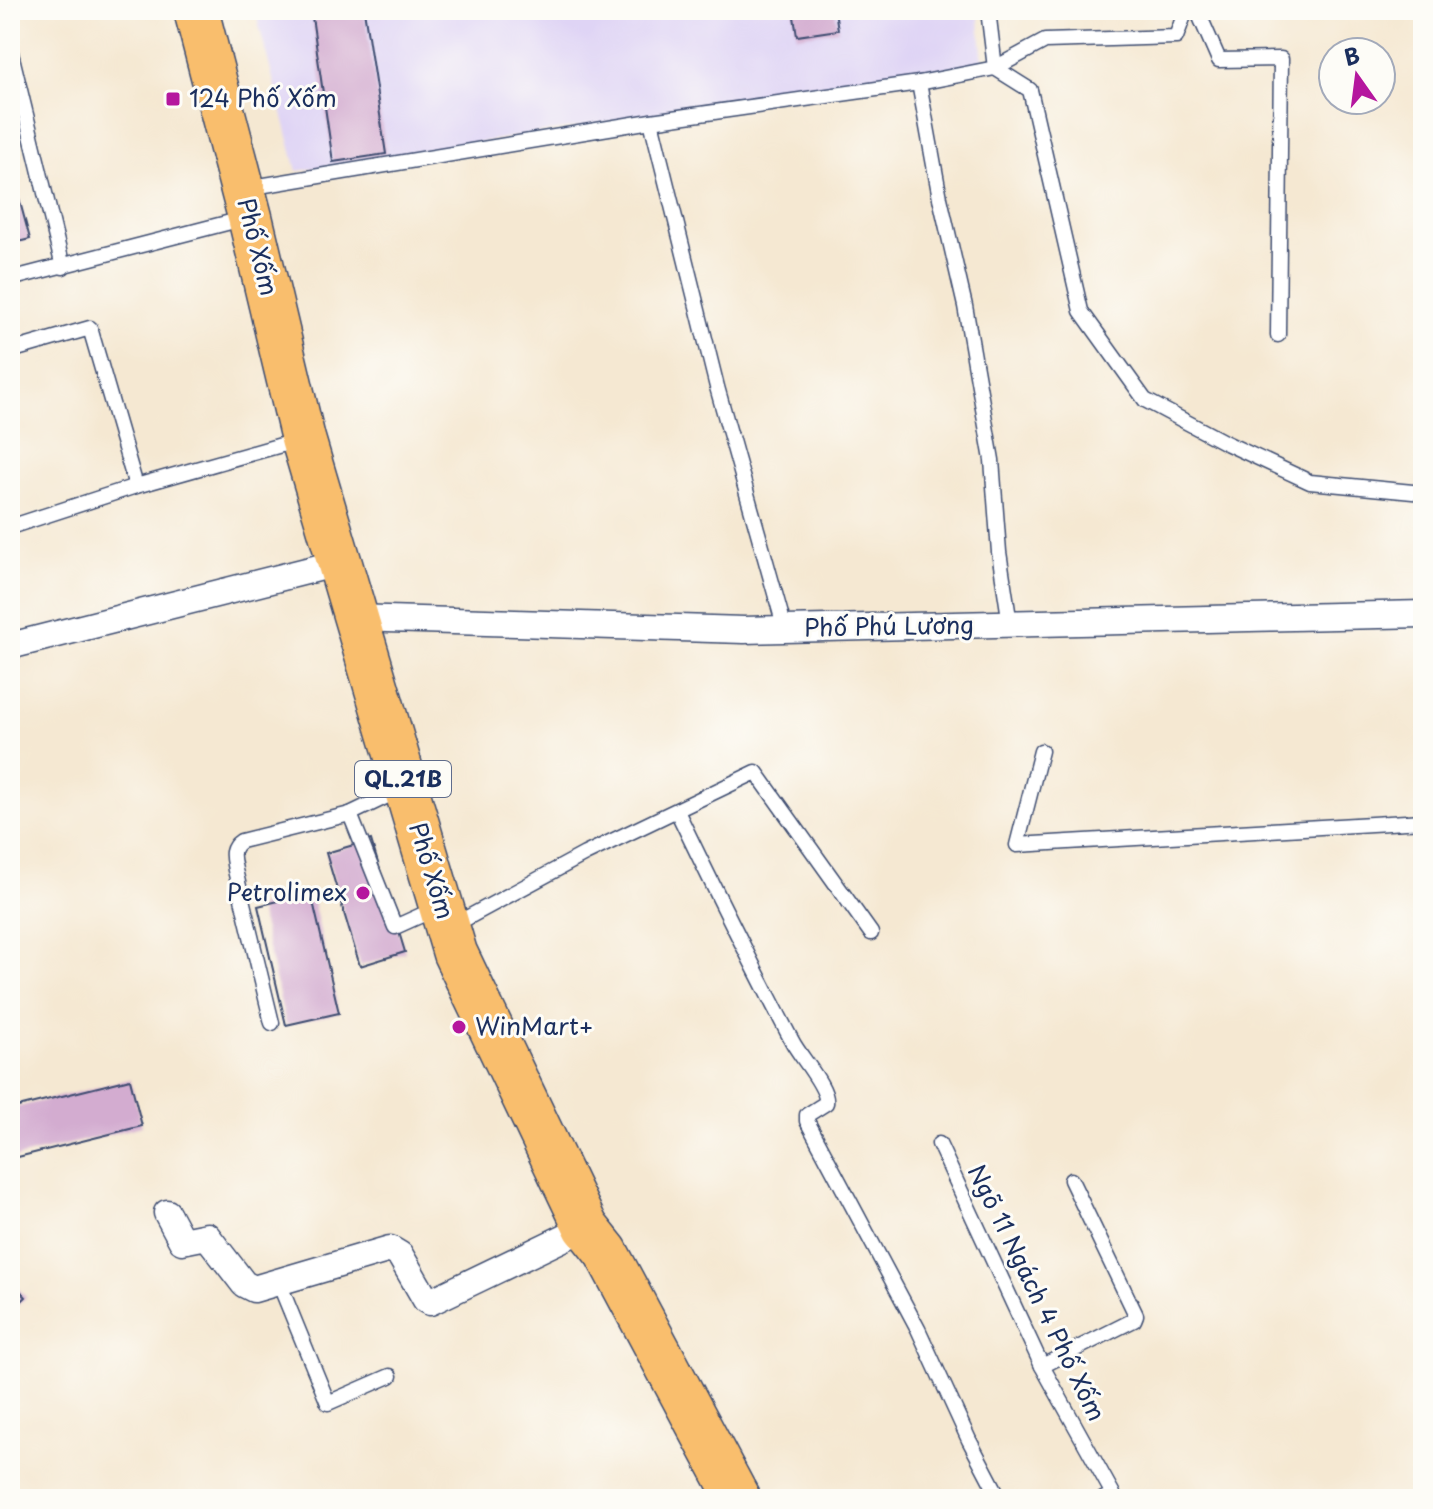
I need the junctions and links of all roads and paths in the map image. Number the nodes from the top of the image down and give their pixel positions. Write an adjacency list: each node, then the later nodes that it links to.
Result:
1 (196, 10): 9 (highway, Phố Xốm / QL.21B)
2 (988, 10): 6 (lane)
3 (1186, 10): 6 (lane)
4 (1197, 10): 12 (lane)
5 (10, 49): 10 (lane)
6 (995, 68): 7 (lane); 16 (lane)
7 (919, 83): 8 (lane); 21 (lane)
8 (651, 121): 9 (lane); 22 (lane)
9 (246, 203): 10 (lane); 14 (highway, Phố Xốm / QL.21B)
10 (63, 267): 11 (lane)
11 (10, 279)
12 (1278, 335)
13 (10, 351): 15 (lane)
14 (303, 439): 15 (lane); 18 (highway, Phố Xốm / QL.21B)
15 (136, 486): 17 (lane)
16 (1423, 493)
17 (10, 527)
18 (338, 563): 20 (highway, Phố Xốm / QL.21B); 23 (street)
19 (1423, 614): 21 (street, Phố Phú Lương)
20 (354, 618): 22 (street, Phố Phú Lương); 25 (highway, Phố Xốm / QL.21B)
21 (1010, 624): 22 (street, Phố Phú Lương)
22 (785, 629)
23 (10, 646)
24 (1041, 751): 28 (lane)
25 (406, 788): 27 (lane); 29 (highway, Phố Xốm / QL.21B)
26 (677, 811): 29 (lane); 30 (lane); 40 (lane)
27 (350, 814): 29 (lane); 31 (lane)
28 (1423, 821)
29 (445, 917): 35 (highway, Phố Xốm / QL.21B)
30 (871, 933)
31 (272, 1023)
32 (939, 1144): 37 (lane, Ngõ 11 Ngách 4 Phố Xốm)
33 (1071, 1180): 37 (lane)
34 (167, 1213): 36 (street)
35 (586, 1227): 36 (street); 39 (highway, Phố Xốm / QL.21B)
36 (279, 1283): 38 (lane)
37 (1042, 1366): 41 (lane, Ngõ 11 Ngách 4 Phố Xốm)
38 (390, 1376)
39 (738, 1499)
40 (1000, 1499)
41 (1103, 1499)

